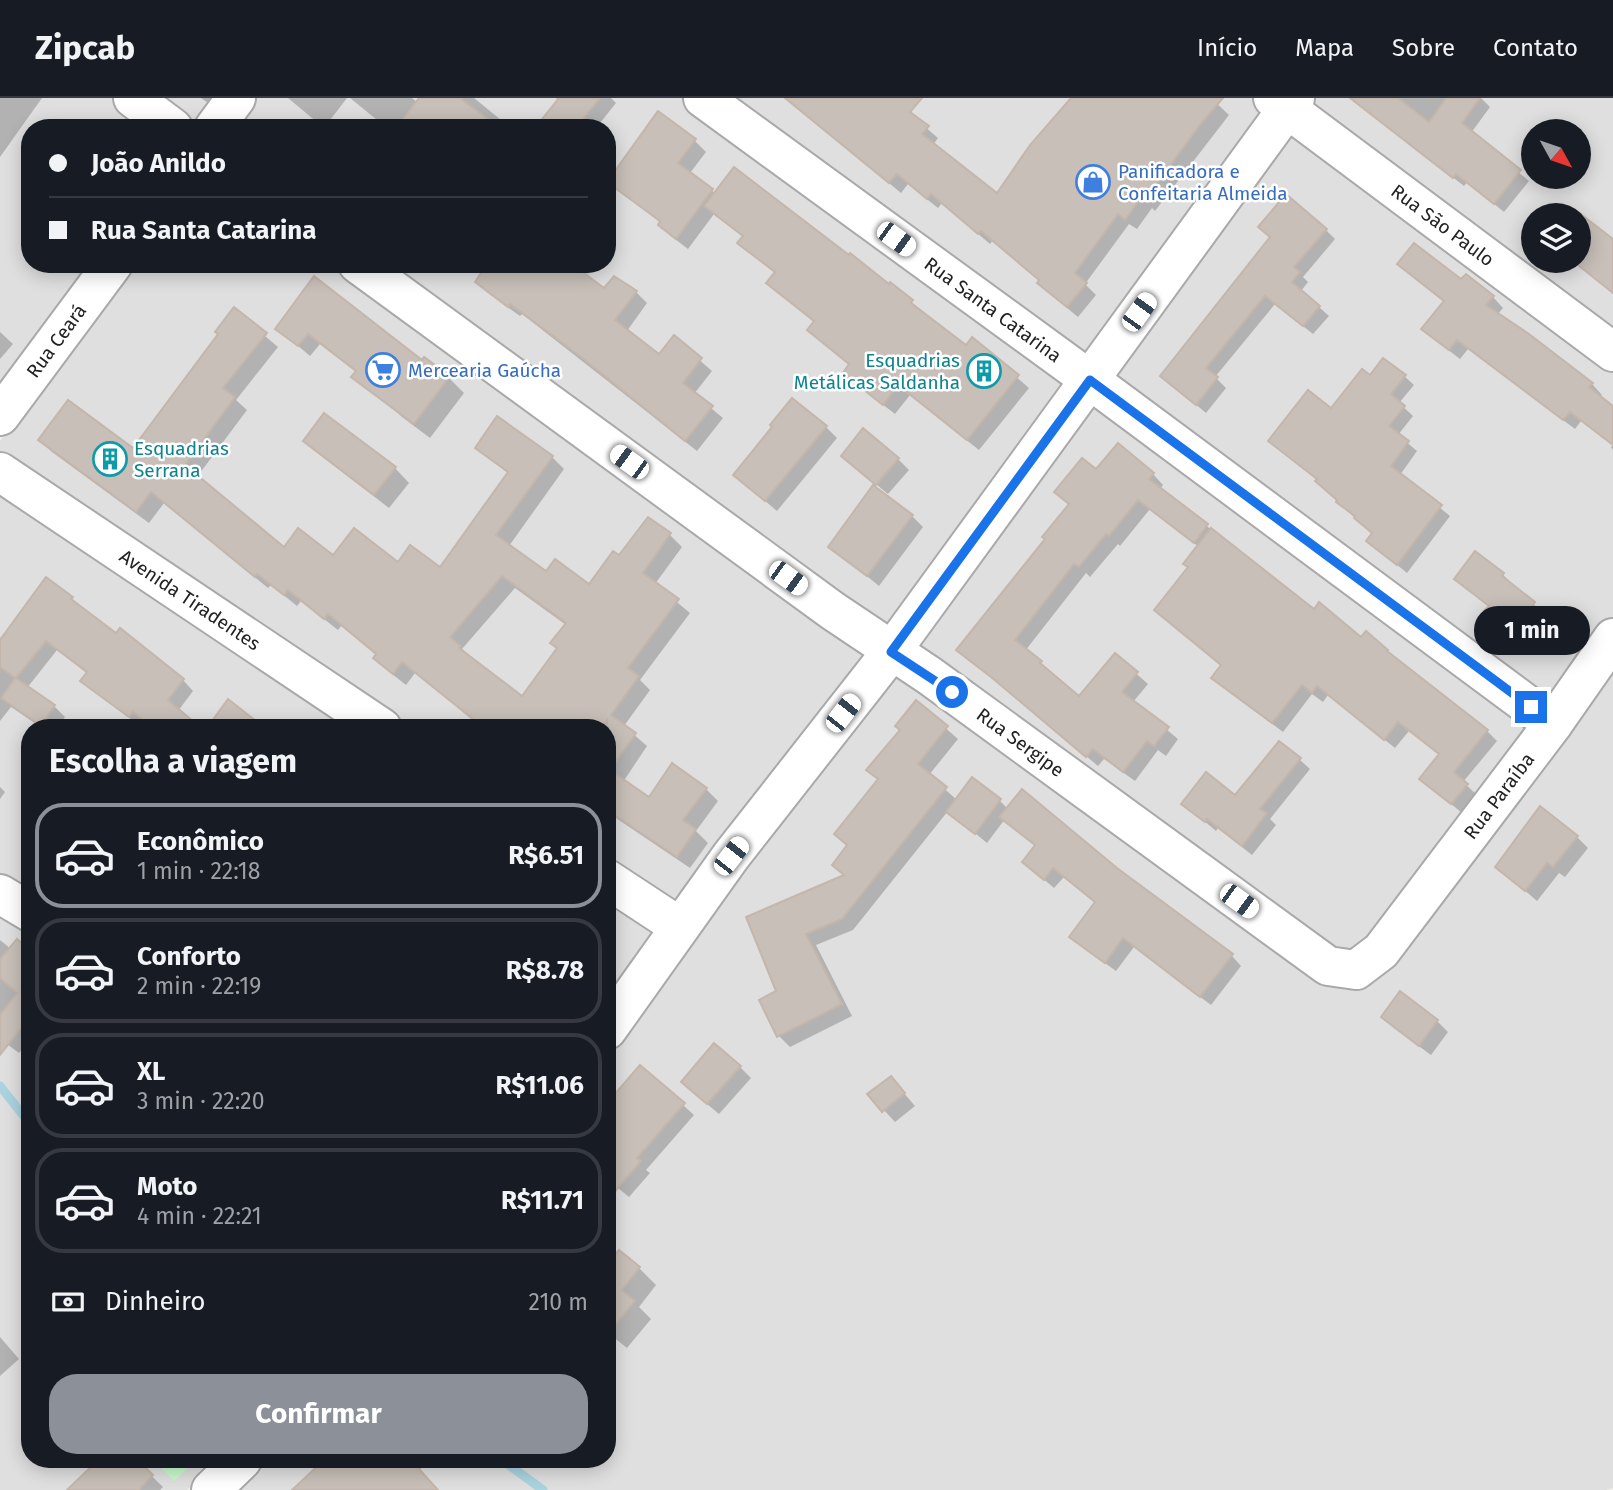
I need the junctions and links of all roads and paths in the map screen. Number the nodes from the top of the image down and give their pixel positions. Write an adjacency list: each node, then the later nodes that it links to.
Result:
1 (133, 98): 5 (street)
2 (236, 98): 6 (street)
3 (703, 98): 10 (street, Rua Santa Catarina)
4 (1285, 101): 9 (street, Rua São Paulo); 10 (street)
5 (161, 119)
6 (221, 119)
7 (106, 273): 11 (street, Rua Ceará)
8 (370, 273): 14 (street, Rua Sergipe)
9 (1613, 352)
10 (1090, 380): 14 (street); 16 (street, Rua Santa Catarina)
11 (0, 416)
12 (0, 472): 15 (street, Avenida Tiradentes)
13 (1613, 638): 16 (street, Rua Paraíba)
14 (891, 652): 20 (street); 21 (street, Rua Sergipe)
15 (369, 719)
16 (1553, 723): 21 (street, Rua Paraíba)
17 (616, 884): 20 (street)
18 (0, 894): 19 (street)
19 (21, 907)
20 (680, 927): 22 (street)
21 (1381, 951)
22 (616, 1017)
23 (234, 1468): 24 (street)
24 (211, 1490)

